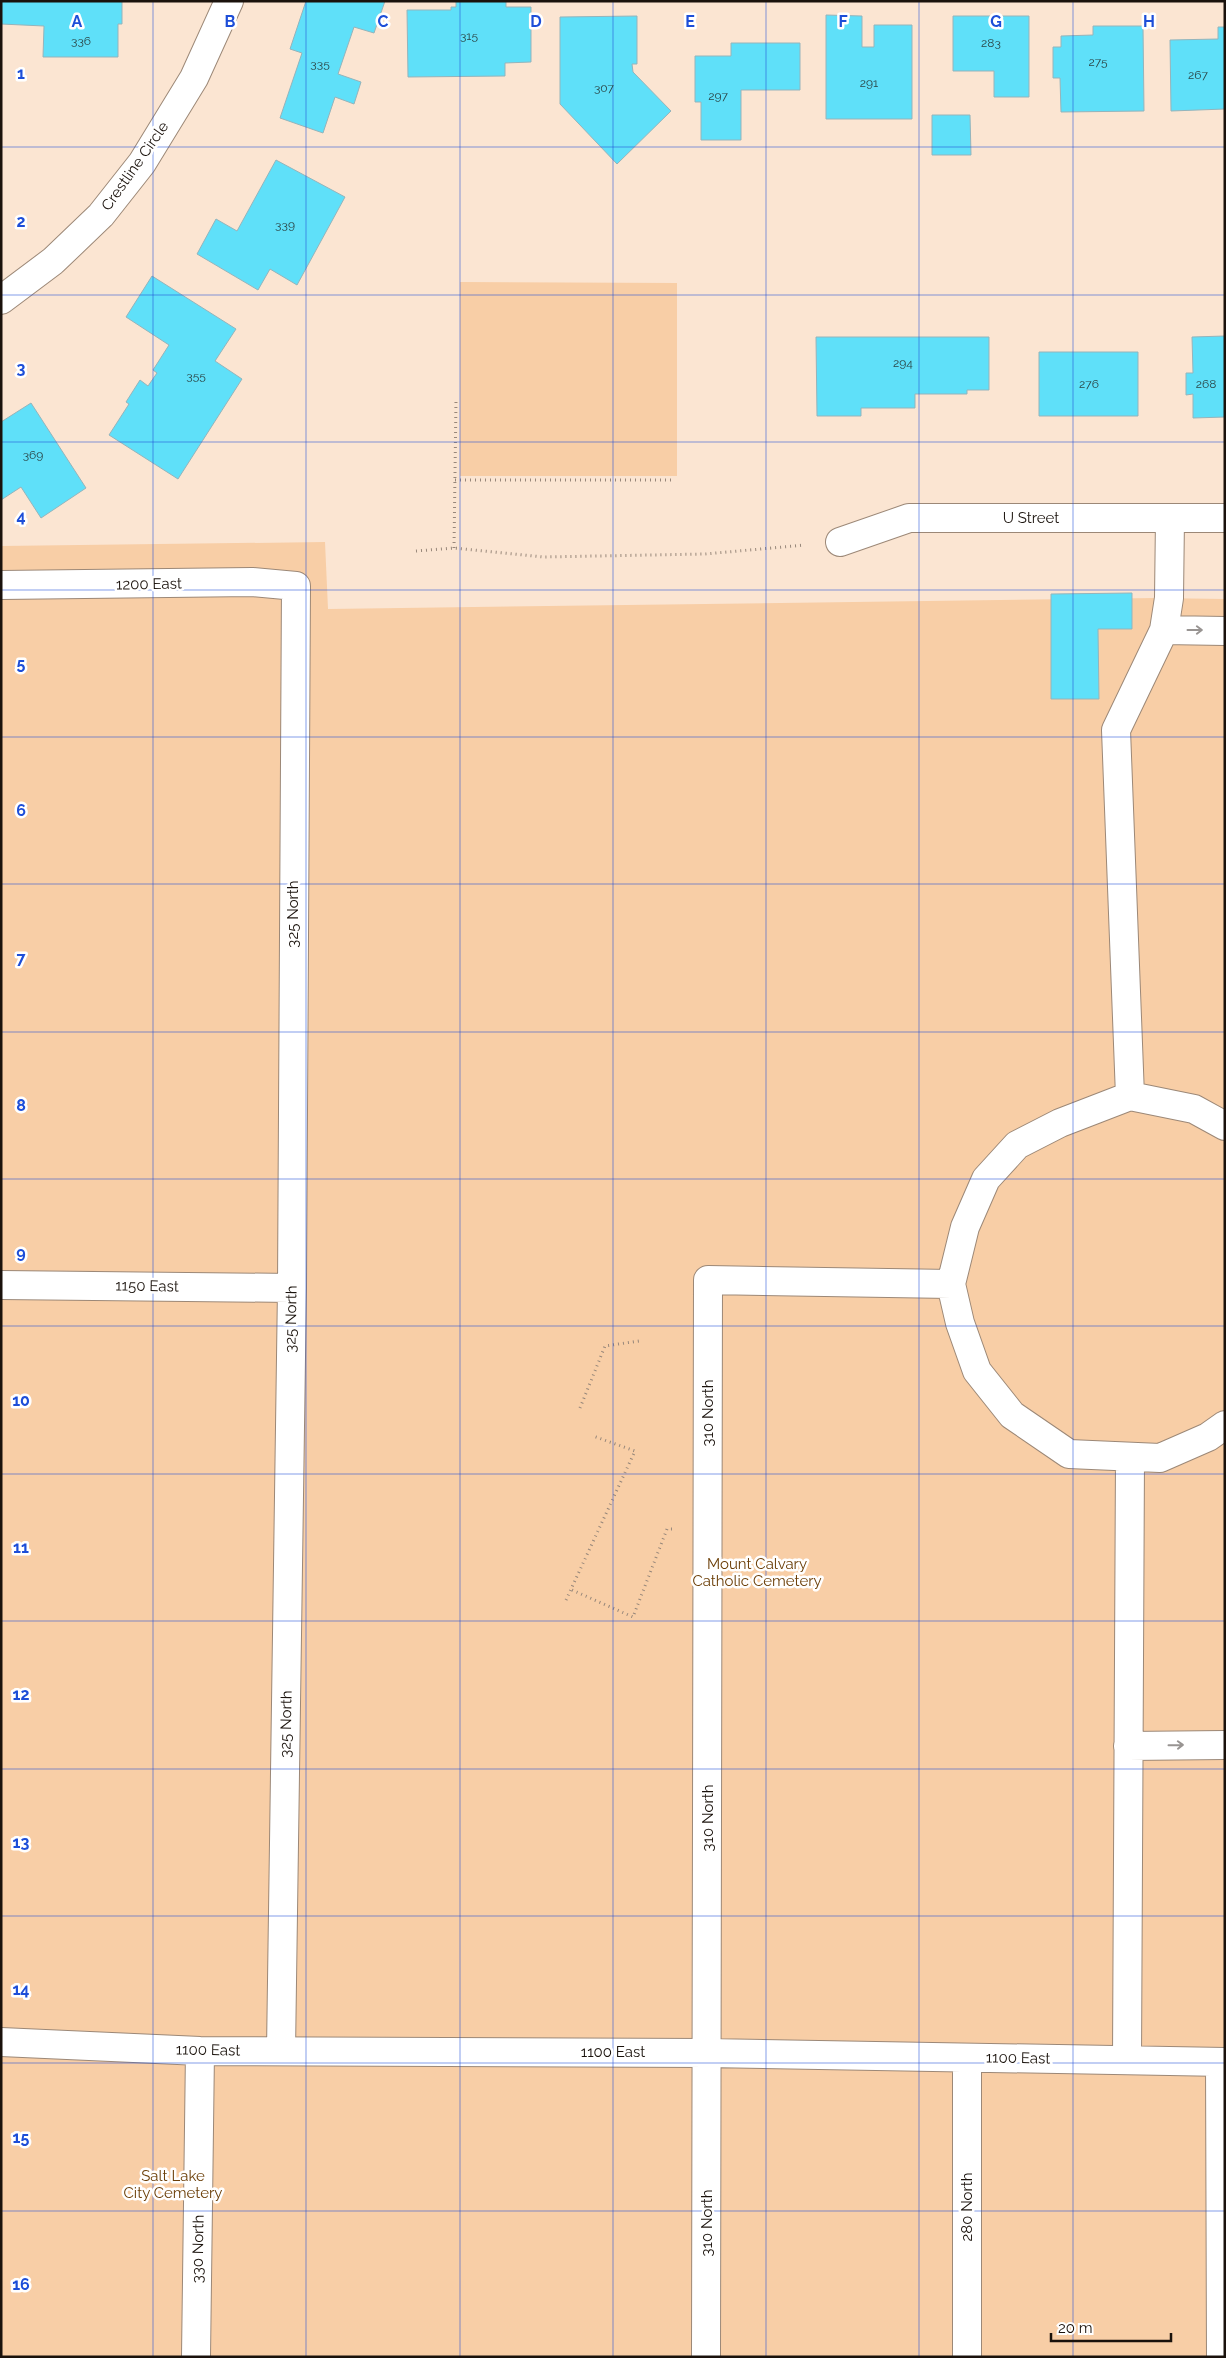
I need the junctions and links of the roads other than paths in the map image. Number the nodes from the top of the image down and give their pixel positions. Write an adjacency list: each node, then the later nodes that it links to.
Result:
1 (229, 1): 2 (street, Crestline Circle)
2 (1, 300)
3 (1170, 518): 4 (street, U Street); 5 (street, U Street); 8 (street)
4 (1225, 518)
5 (840, 542)
6 (1, 586): 7 (street, 1200 East)
7 (296, 586): 14 (street, 325 North)
8 (1164, 630): 9 (street, one-way to 9); 10 (street)
9 (1225, 630)
10 (1130, 1096): 11 (street); 12 (street)
11 (1225, 1126)
12 (951, 1284): 16 (street); 22 (street, 310 North)
13 (1, 1285): 14 (street, 1150 East)
14 (292, 1288): 21 (street, 325 North)
15 (1225, 1426): 16 (street)
16 (1130, 1458): 18 (street)
17 (1225, 1745): 18 (street, one-way to 17)
18 (1128, 1746): 24 (street)
19 (1, 2042): 20 (street, 1100 East)
20 (200, 2051): 21 (street, 1100 East); 26 (street, 330 North)
21 (281, 2051): 22 (street, 1100 East)
22 (707, 2052): 23 (street, 1100 East); 27 (street, 310 North)
23 (967, 2058): 24 (street, 1100 East); 28 (street, 280 North)
24 (1127, 2059): 25 (street, 1100 East)
25 (1222, 2062): 29 (street)
26 (196, 2357)
27 (706, 2357)
28 (967, 2357)
29 (1222, 2357)

